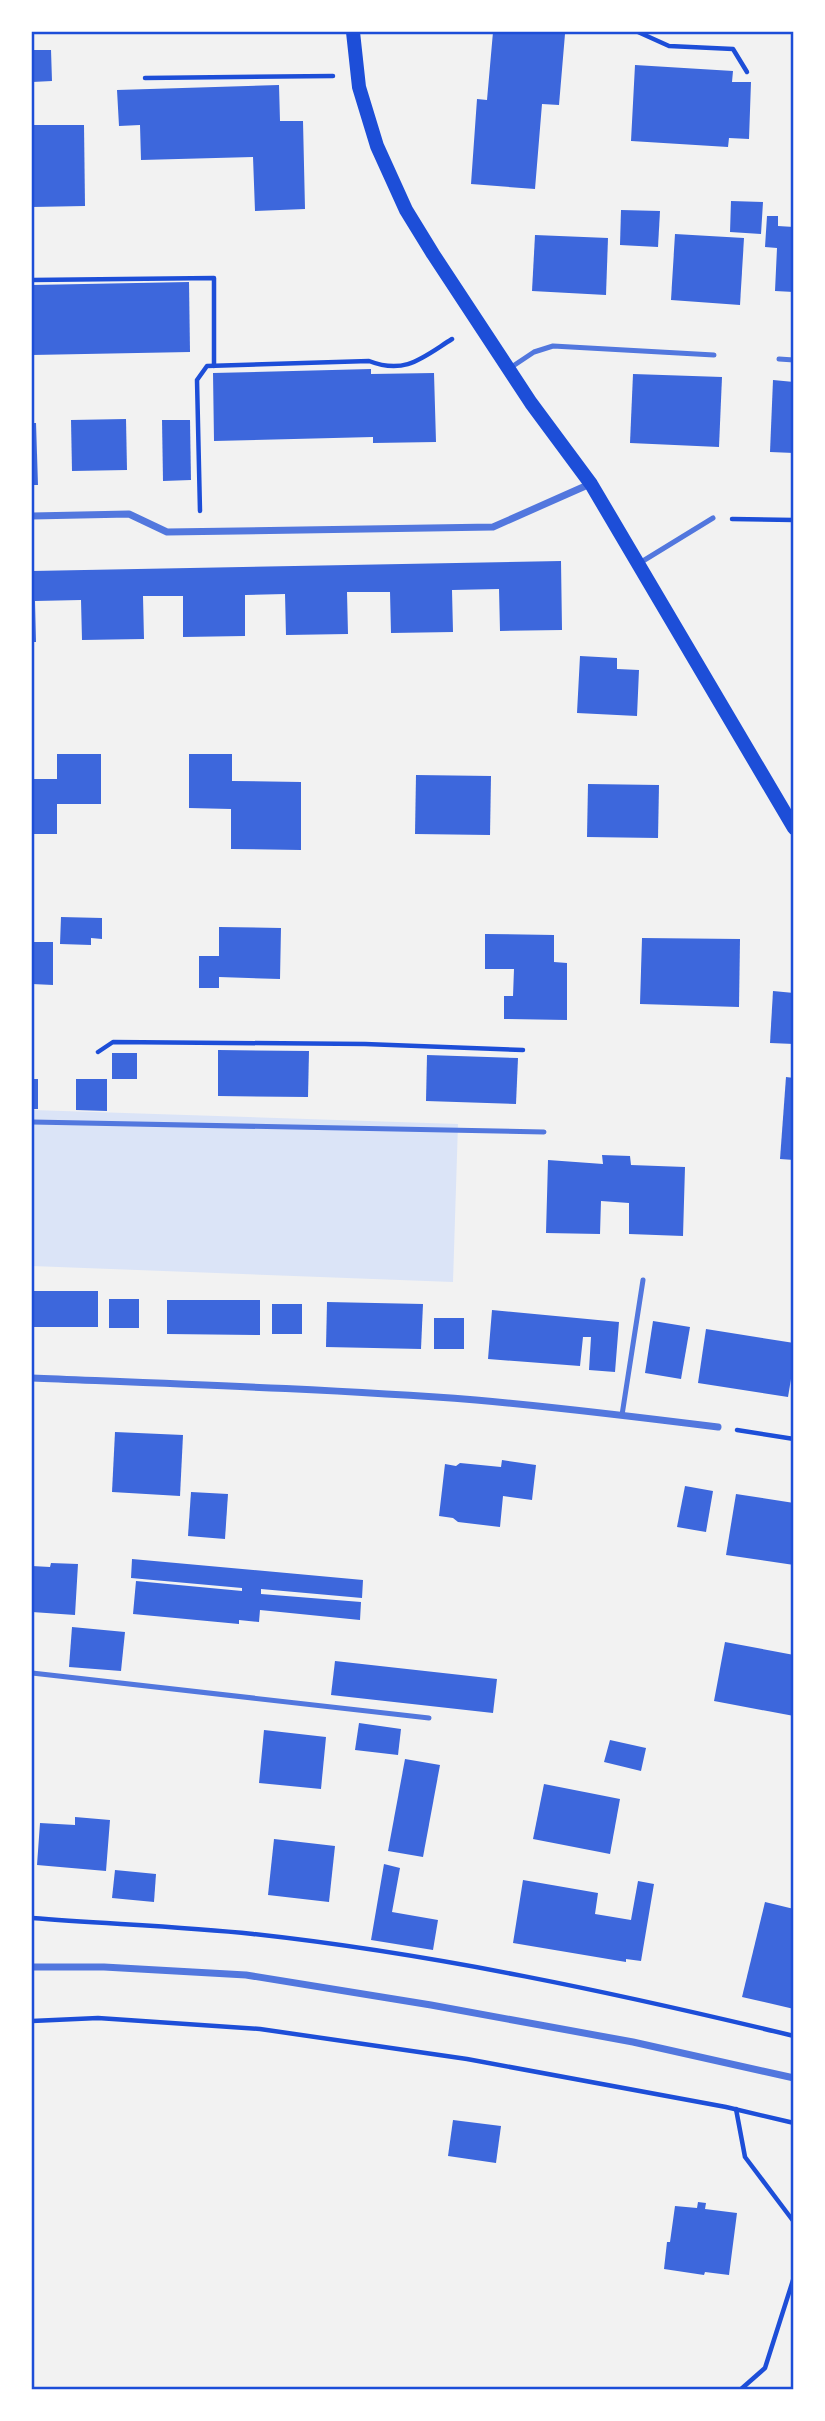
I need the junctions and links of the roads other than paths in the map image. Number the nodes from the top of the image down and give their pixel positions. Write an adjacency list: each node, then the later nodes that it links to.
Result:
1 (352, 32): 5 (main road)
2 (714, 355): 5 (lane)
3 (779, 359): 4 (lane)
4 (793, 360)
5 (509, 369): 6 (main road)
6 (591, 484): 7 (street); 9 (main road)
7 (32, 516)
8 (713, 518): 9 (lane)
9 (638, 564): 10 (main road)
10 (793, 828)
11 (32, 1122): 12 (lane)
12 (544, 1132)
13 (643, 1280): 15 (lane)
14 (32, 1378): 15 (street)
15 (622, 1415): 16 (street)
16 (718, 1427)
17 (32, 1673): 18 (lane)
18 (429, 1718)
19 (32, 1967): 20 (street)
20 (793, 2078)

